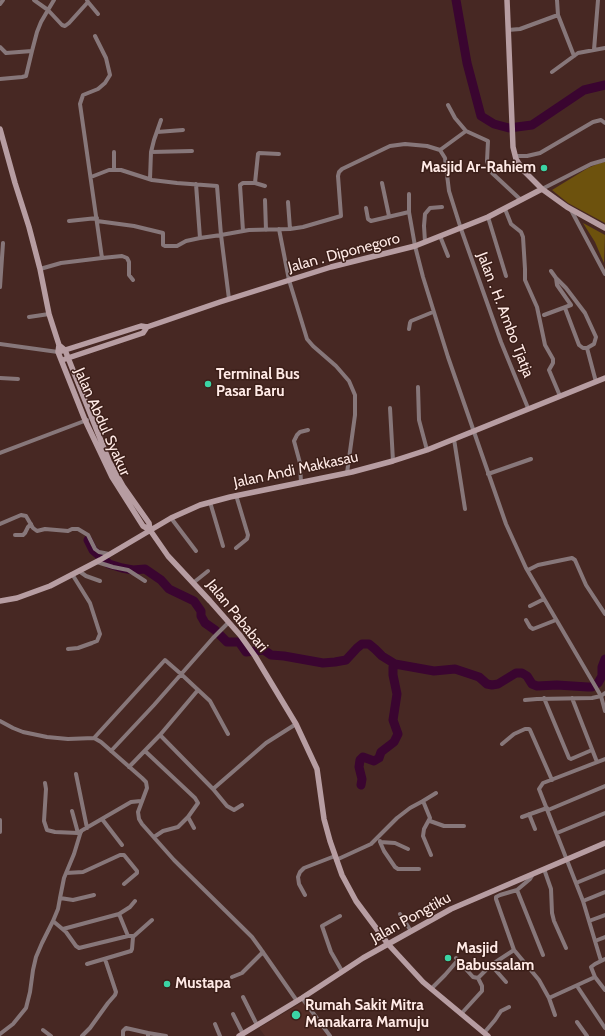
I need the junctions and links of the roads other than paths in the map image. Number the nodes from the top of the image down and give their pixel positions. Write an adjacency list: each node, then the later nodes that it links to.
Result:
1 (3, 0): 8 (street)
2 (34, 0): 9 (street)
3 (54, 0): 9 (street)
4 (507, 0): 12 (street)
5 (558, 0): 11 (street)
6 (598, 0): 16 (street)
7 (88, 1): 9 (street); 10 (street)
8 (0, 4)
9 (48, 10): 17 (street)
10 (98, 14)
11 (558, 15): 12 (street); 18 (street)
12 (508, 30): 34 (street)
13 (95, 36): 37 (street)
14 (0, 47): 17 (street)
15 (605, 48): 16 (street)
16 (594, 50): 18 (street)
17 (32, 51): 20 (street)
18 (574, 56): 19 (street)
19 (552, 72)
20 (0, 78)
21 (448, 105): 26 (street)
22 (161, 120): 27 (street)
23 (605, 123): 34 (street)
24 (0, 129): 28 (street, Jalan Abdul Syakur)
25 (183, 130): 27 (street)
26 (466, 131): 29 (street); 46 (street)
27 (157, 132): 32 (street)
28 (3, 148): 71 (street, Jalan Abdul Syakur)
29 (440, 150): 58 (street); 59 (street, Jalan . H. Ambo Tjatja)
30 (192, 151): 32 (street)
31 (114, 152): 36 (street)
32 (151, 152): 38 (street)
33 (279, 154): 39 (street)
34 (516, 156): 43 (street)
35 (605, 160): 43 (street)
36 (114, 170): 37 (street); 38 (street)
37 (91, 177): 55 (street)
38 (150, 179): 41 (street)
39 (256, 183): 42 (street); 61 (street)
40 (382, 183): 53 (street)
41 (196, 184): 63 (street); 65 (street)
42 (265, 186)
43 (542, 189): 46 (street, Jalan . Diponegoro); 51 (street)
44 (409, 194): 52 (street)
45 (265, 200): 60 (street)
46 (522, 201): 50 (street, Jalan . Diponegoro)
47 (288, 202): 58 (street)
48 (442, 207): 66 (street)
49 (366, 208): 53 (street)
50 (505, 209): 54 (street, Jalan . Diponegoro); 101 (street)
51 (571, 209): 57 (street); 73 (street)
52 (409, 212): 53 (street); 68 (street)
53 (389, 216)
54 (488, 217): 59 (street, Jalan . Diponegoro); 74 (street)
55 (97, 220): 56 (street); 65 (street); 70 (street)
56 (69, 221)
57 (605, 228)
58 (290, 229): 62 (street)
59 (461, 229): 64 (street, Jalan . Diponegoro); 103 (street, Jalan . H. Ambo Tjatja)
60 (266, 230): 61 (street); 62 (street)
61 (243, 231): 63 (street)
62 (279, 231): 77 (street)
63 (221, 236): 65 (street); 79 (street)
64 (440, 236): 66 (street, Jalan . Diponegoro); 69 (street)
65 (200, 238)
66 (425, 242): 68 (street, Jalan . Diponegoro)
67 (3, 243): 78 (street)
68 (414, 246): 77 (street, Jalan . Diponegoro); 83 (street)
69 (448, 256)
70 (102, 258): 71 (street); 76 (street)
71 (40, 269): 84 (street, Jalan Abdul Syakur)
72 (551, 271): 75 (street)
73 (605, 274)
74 (506, 276)
75 (556, 278): 80 (street); 81 (street)
76 (133, 280)
77 (289, 280): 79 (street, Jalan . Diponegoro); 112 (street)
78 (0, 287)
79 (229, 299): 87 (street, Jalan . Diponegoro)
80 (576, 302): 81 (street); 91 (street)
81 (571, 305): 82 (street)
82 (565, 308): 85 (street); 91 (street)
83 (433, 312): 88 (street); 106 (street)
84 (49, 314): 86 (street); 90 (street, Jalan Abdul Syakur)
85 (544, 315)
86 (29, 317)
87 (147, 328): 92 (street); 94 (street)
88 (409, 329)
89 (0, 344): 93 (street)
90 (58, 345): 92 (street); 93 (street, Jalan Abdul Syakur)
91 (587, 348): 99 (street)
92 (65, 350): 93 (street); 94 (street, Jalan Abdul Syakur)
93 (58, 352): 95 (street, Jalan Abdul Syakur)
94 (68, 358): 95 (street); 104 (street, Jalan Abdul Syakur)
95 (61, 360): 104 (street, Jalan Abdul Syakur)
96 (0, 378): 98 (street)
97 (605, 378): 99 (street, Jalan Andi Makkasau)
98 (18, 379)
99 (596, 382): 101 (street, Jalan Andi Makkasau)
100 (418, 387): 108 (street)
101 (560, 396): 103 (street, Jalan Andi Makkasau)
102 (390, 408): 111 (street)
103 (528, 408): 106 (street, Jalan Andi Makkasau)
104 (89, 419): 109 (street); 121 (street, Jalan Abdul Syakur)
105 (308, 430): 114 (street)
106 (473, 432): 107 (street, Jalan Andi Makkasau); 113 (street)
107 (454, 439): 108 (street, Jalan Andi Makkasau); 117 (street)
108 (427, 450): 111 (street, Jalan Andi Makkasau)
109 (0, 453)
110 (531, 459): 113 (street)
111 (393, 461): 112 (street, Jalan Andi Makkasau)
112 (347, 473): 114 (street, Jalan Andi Makkasau)
113 (488, 474): 127 (street)
114 (302, 483): 115 (street, Jalan Andi Makkasau)
115 (236, 495): 116 (street, Jalan Andi Makkasau); 124 (street)
116 (210, 502): 118 (street, Jalan Andi Makkasau); 123 (street)
117 (465, 509)
118 (171, 518): 121 (street, Jalan Andi Makkasau); 125 (street)
119 (0, 524): 120 (street)
120 (29, 525): 122 (street); 126 (street)
121 (150, 530): 126 (street, Jalan Andi Makkasau); 133 (street, Jalan Pababari)
122 (15, 535)
123 (223, 546)
124 (236, 548)
125 (196, 551)
126 (103, 558): 128 (street, Jalan Andi Makkasau); 132 (street)
127 (528, 570): 134 (street); 137 (street)
128 (78, 571): 130 (street, Jalan Andi Makkasau); 131 (street)
129 (208, 571): 133 (street)
130 (72, 574): 135 (street, Jalan Andi Makkasau); 141 (street)
131 (100, 580)
132 (145, 581)
133 (193, 583): 140 (street, Jalan Pababari)
134 (544, 599): 136 (street); 139 (street)
135 (0, 601)
136 (530, 606)
137 (605, 614)
138 (526, 620): 139 (street)
139 (556, 620): 145 (street)
140 (229, 622): 142 (street); 151 (street, Jalan Pababari)
141 (68, 649)
142 (181, 674): 143 (street); 154 (street); 157 (street)
143 (198, 690): 152 (street); 153 (street)
144 (605, 693): 145 (street)
145 (601, 696): 147 (street); 149 (street)
146 (544, 698): 147 (street); 148 (street); 156 (street)
147 (572, 698): 156 (street)
148 (525, 700)
149 (605, 710)
150 (0, 721): 154 (street)
151 (296, 724): 166 (street); 194 (street, Jalan Pababari)
152 (228, 734)
153 (160, 735): 158 (street); 166 (street)
154 (94, 738): 157 (street)
155 (502, 744): 163 (street)
156 (592, 750): 160 (street)
157 (111, 751): 161 (street)
158 (145, 751): 161 (street); 175 (street)
159 (605, 759): 160 (street)
160 (597, 762): 163 (street)
161 (130, 767): 168 (street)
162 (76, 774): 181 (street)
163 (552, 780): 171 (street)
164 (45, 783): 185 (street)
165 (605, 786): 171 (street)
166 (213, 789): 170 (street)
167 (436, 793): 169 (street)
168 (141, 801): 177 (street); 187 (street)
169 (423, 801): 179 (street); 188 (street)
170 (242, 805)
171 (547, 809): 174 (street); 186 (street)
172 (72, 811): 185 (street)
173 (605, 813): 186 (street)
174 (529, 814): 176 (street); 183 (street)
175 (188, 817): 182 (street); 187 (street)
176 (522, 817)
177 (102, 819): 181 (street); 191 (street)
178 (0, 820): 184 (street)
179 (430, 821): 180 (street); 193 (street)
180 (464, 826)
181 (87, 828): 185 (street)
182 (194, 828)
183 (535, 830)
184 (0, 832)
185 (80, 832): 199 (street)
186 (558, 833): 195 (street)
187 (154, 837): 225 (street)
188 (377, 837): 189 (street); 194 (street)
189 (380, 842): 192 (street); 196 (street)
190 (605, 843): 195 (street, Jalan Pongtiku)
191 (122, 845)
192 (408, 849)
193 (431, 855)
194 (336, 858): 206 (street); 222 (street, Jalan Pababari)
195 (567, 859): 197 (street, Jalan Pongtiku); 201 (street)
196 (419, 869)
197 (544, 869): 200 (street, Jalan Pongtiku); 223 (street)
198 (605, 871): 201 (street)
199 (66, 873): 202 (street); 207 (street)
200 (533, 873): 203 (street); 218 (street, Jalan Pongtiku)
201 (576, 883): 209 (street)
202 (124, 884)
203 (517, 890): 224 (street); 226 (street)
204 (605, 892): 209 (street)
205 (94, 895): 207 (street)
206 (305, 895)
207 (60, 898): 215 (street)
208 (135, 901): 210 (street)
209 (583, 901): 216 (street)
210 (119, 914): 217 (street); 219 (street)
211 (400, 914): 218 (street)
212 (605, 915): 216 (street)
213 (340, 916): 231 (street)
214 (152, 920): 219 (street)
215 (53, 921): 217 (street); 251 (street)
216 (589, 921): 221 (street)
217 (63, 929): 219 (street)
218 (411, 931): 222 (street, Jalan Pongtiku)
219 (130, 936): 227 (street)
220 (605, 937): 221 (street)
221 (595, 941): 228 (street)
222 (388, 944): 231 (street, Jalan Pongtiku); 237 (street, Jalan Pababari)
223 (566, 948)
224 (514, 950): 230 (street); 240 (street)
225 (263, 952): 232 (street); 241 (street)
226 (543, 955)
227 (104, 959): 229 (street); 256 (street)
228 (603, 960): 233 (street)
229 (87, 964)
230 (492, 965): 234 (street); 235 (street)
231 (342, 971): 241 (street, Jalan Pongtiku)
232 (232, 977)
233 (595, 977): 236 (street); 238 (street)
234 (478, 978): 237 (street); 244 (street)
235 (506, 982)
236 (577, 986): 240 (street); 249 (street)
237 (431, 989): 244 (street, Jalan Pababari)
238 (605, 990)
239 (243, 997): 248 (street)
240 (549, 998): 245 (street)
241 (300, 1000): 248 (street, Jalan Pongtiku); 260 (street)
242 (509, 1007): 252 (street)
243 (233, 1014): 254 (street)
244 (461, 1014): 252 (street, Jalan Pababari)
245 (555, 1015)
246 (577, 1022): 261 (street)
247 (215, 1024): 259 (street)
248 (257, 1025): 254 (street, Jalan Pongtiku)
249 (605, 1028)
250 (43, 1030): 255 (street)
251 (0, 1034)
252 (486, 1034)
253 (148, 1035): 257 (street); 258 (street)
254 (241, 1035)
255 (51, 1036)
256 (82, 1036)
257 (123, 1036)
258 (166, 1036)
259 (220, 1036)
260 (330, 1036)
261 (587, 1036)

